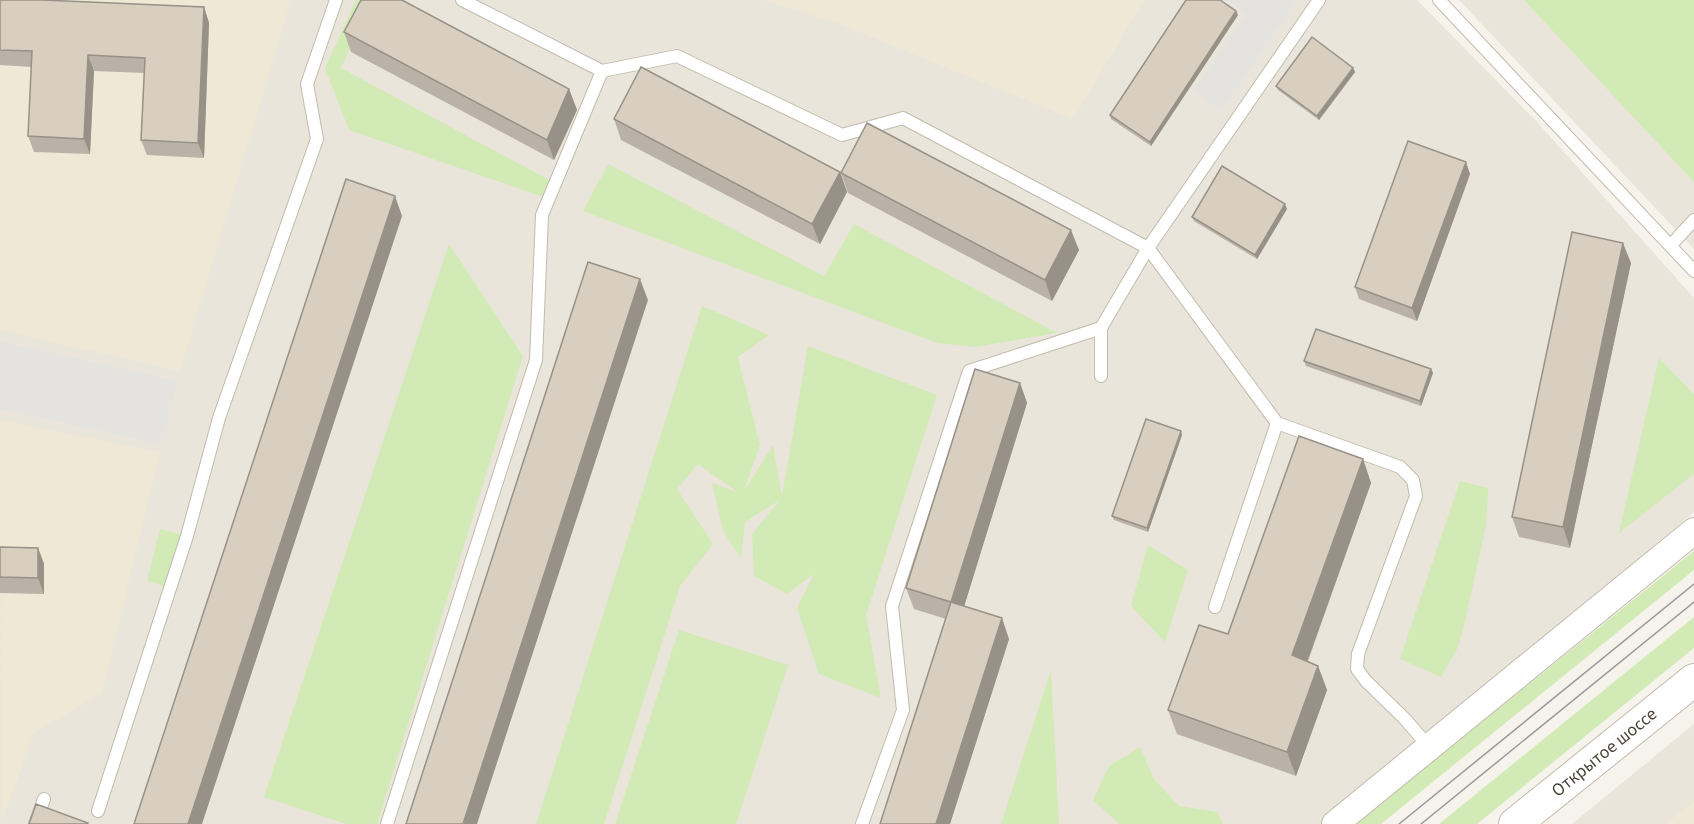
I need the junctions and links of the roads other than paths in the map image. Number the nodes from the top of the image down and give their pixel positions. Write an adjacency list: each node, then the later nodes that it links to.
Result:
1 (336, 0): 18 (lane)
2 (462, 0): 5 (lane)
3 (1319, 0): 8 (lane)
4 (1440, 0): 7 (lane)
5 (602, 71): 8 (lane); 20 (lane)
6 (1694, 220): 7 (lane)
7 (1671, 245): 9 (lane)
8 (1148, 248): 10 (lane); 12 (lane)
9 (1694, 271)
10 (1101, 328): 11 (lane); 21 (lane)
11 (1101, 376)
12 (1277, 423): 14 (lane); 16 (lane)
13 (1694, 531): 16 (street)
14 (1215, 607)
15 (1694, 680): 23 (street, Открытое шоссе)
16 (1429, 747): 22 (street)
17 (44, 799): 19 (lane)
18 (98, 811)
19 (35, 824)
20 (387, 824)
21 (862, 824)
22 (1335, 824)
23 (1515, 824)

